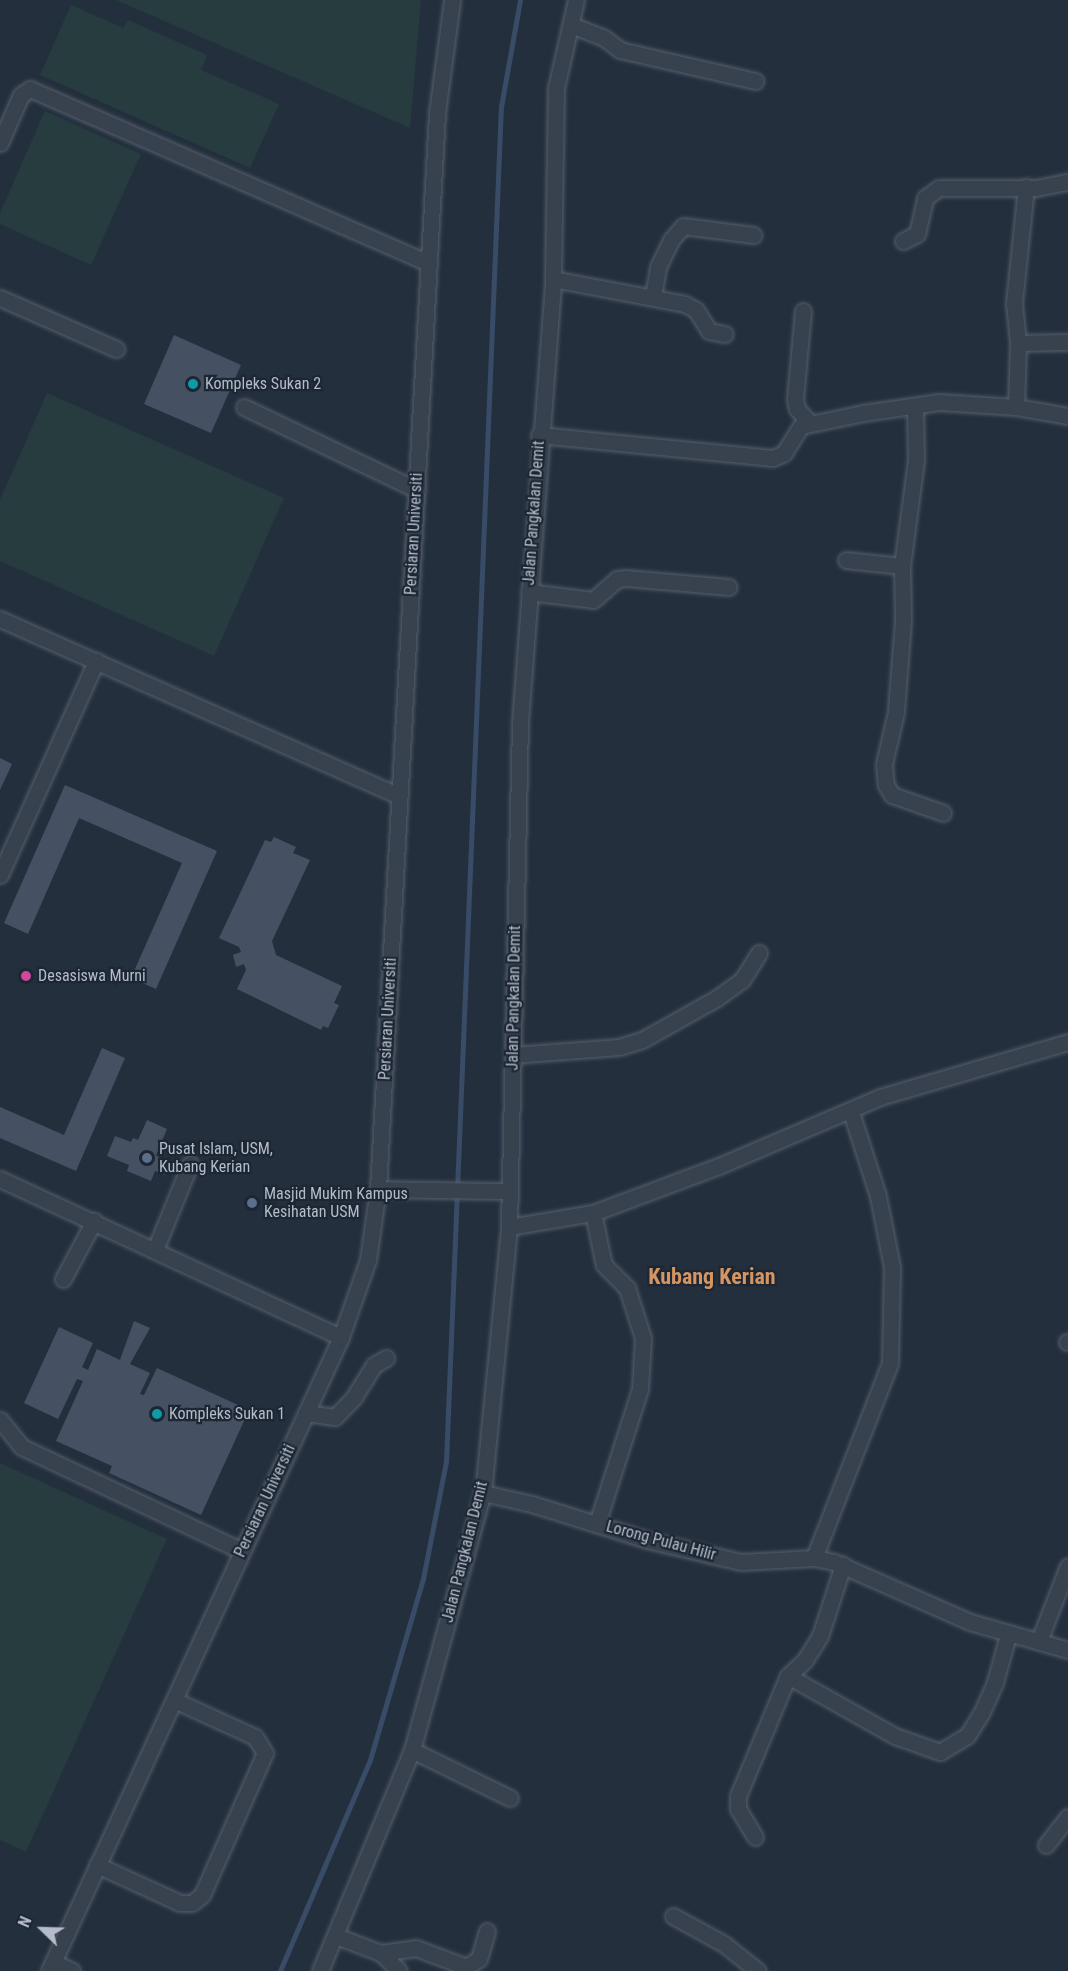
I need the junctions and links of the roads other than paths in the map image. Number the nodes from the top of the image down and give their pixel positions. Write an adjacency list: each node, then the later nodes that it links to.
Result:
1 (452, 0): 10 (street, Persiaran Universiti)
2 (576, 0): 3 (street, Jalan Pangkalan Demit)
3 (570, 25): 4 (street); 11 (street, Jalan Pangkalan Demit)
4 (755, 81)
5 (0, 143): 10 (street)
6 (1068, 182): 7 (street)
7 (1026, 187): 9 (street); 17 (street)
8 (753, 235): 12 (street)
9 (903, 241)
10 (429, 263): 25 (street, Persiaran Universiti)
11 (553, 279): 12 (street); 24 (street, Jalan Pangkalan Demit)
12 (653, 296): 15 (street)
13 (0, 298): 18 (street)
14 (803, 311): 23 (street)
15 (725, 334)
16 (1068, 342): 17 (street)
17 (1018, 343): 21 (street)
18 (116, 349)
19 (244, 406): 25 (street)
20 (915, 407): 21 (street); 23 (street); 27 (street)
21 (1016, 407): 22 (street)
22 (1068, 416)
23 (809, 422): 24 (street)
24 (539, 435): 29 (street, Jalan Pangkalan Demit)
25 (417, 490): 32 (street, Persiaran Universiti)
26 (846, 560): 27 (street)
27 (902, 566): 33 (street)
28 (729, 587): 29 (street)
29 (529, 592): 37 (street, Jalan Pangkalan Demit)
30 (0, 619): 31 (street)
31 (96, 661): 32 (street); 34 (street)
32 (400, 796): 41 (street, Persiaran Universiti)
33 (943, 813)
34 (0, 875)
35 (759, 953): 37 (street)
36 (1068, 1042): 38 (street)
37 (513, 1055): 42 (street, Jalan Pangkalan Demit)
38 (851, 1112): 43 (street); 55 (street)
39 (190, 1164): 46 (street)
40 (0, 1179): 44 (street)
41 (378, 1189): 42 (street); 48 (street, Persiaran Universiti)
42 (509, 1191): 45 (street, Jalan Pangkalan Demit)
43 (592, 1214): 45 (street); 53 (street)
44 (94, 1221): 46 (street); 47 (street)
45 (509, 1227): 52 (street, Jalan Pangkalan Demit)
46 (155, 1250): 48 (street)
47 (63, 1279)
48 (341, 1336): 50 (street, Persiaran Universiti)
49 (386, 1358): 50 (street)
50 (306, 1413): 54 (street, Persiaran Universiti)
51 (0, 1420): 54 (street)
52 (483, 1493): 53 (street, Lorong Pulau Hilir); 63 (street, Jalan Pangkalan Demit)
53 (597, 1524): 55 (street, Lorong Pulau Hilir)
54 (242, 1551): 62 (street, Persiaran Universiti)
55 (814, 1558): 56 (street, Lorong Pulau Hilir)
56 (843, 1565): 58 (street, Lorong Pulau Hilir); 61 (street)
57 (1068, 1566): 59 (street)
58 (1008, 1635): 59 (street, Lorong Pulau Hilir); 61 (street)
59 (1039, 1641): 60 (street, Lorong Pulau Hilir)
60 (1068, 1650)
61 (788, 1676): 66 (street)
62 (174, 1700): 68 (street, Persiaran Universiti); 68 (street)
63 (412, 1750): 64 (street); 71 (street, Jalan Pangkalan Demit)
64 (510, 1798)
65 (1068, 1817): 67 (street)
66 (755, 1837)
67 (1046, 1845)
68 (97, 1865): 73 (street, Persiaran Universiti)
69 (673, 1916): 77 (street)
70 (487, 1931): 72 (street)
71 (336, 1936): 72 (street); 75 (street, Jalan Pangkalan Demit)
72 (381, 1953): 76 (street)
73 (51, 1966): 74 (street)
74 (72, 1971)
75 (320, 1971)
76 (399, 1971)
77 (758, 1971)

